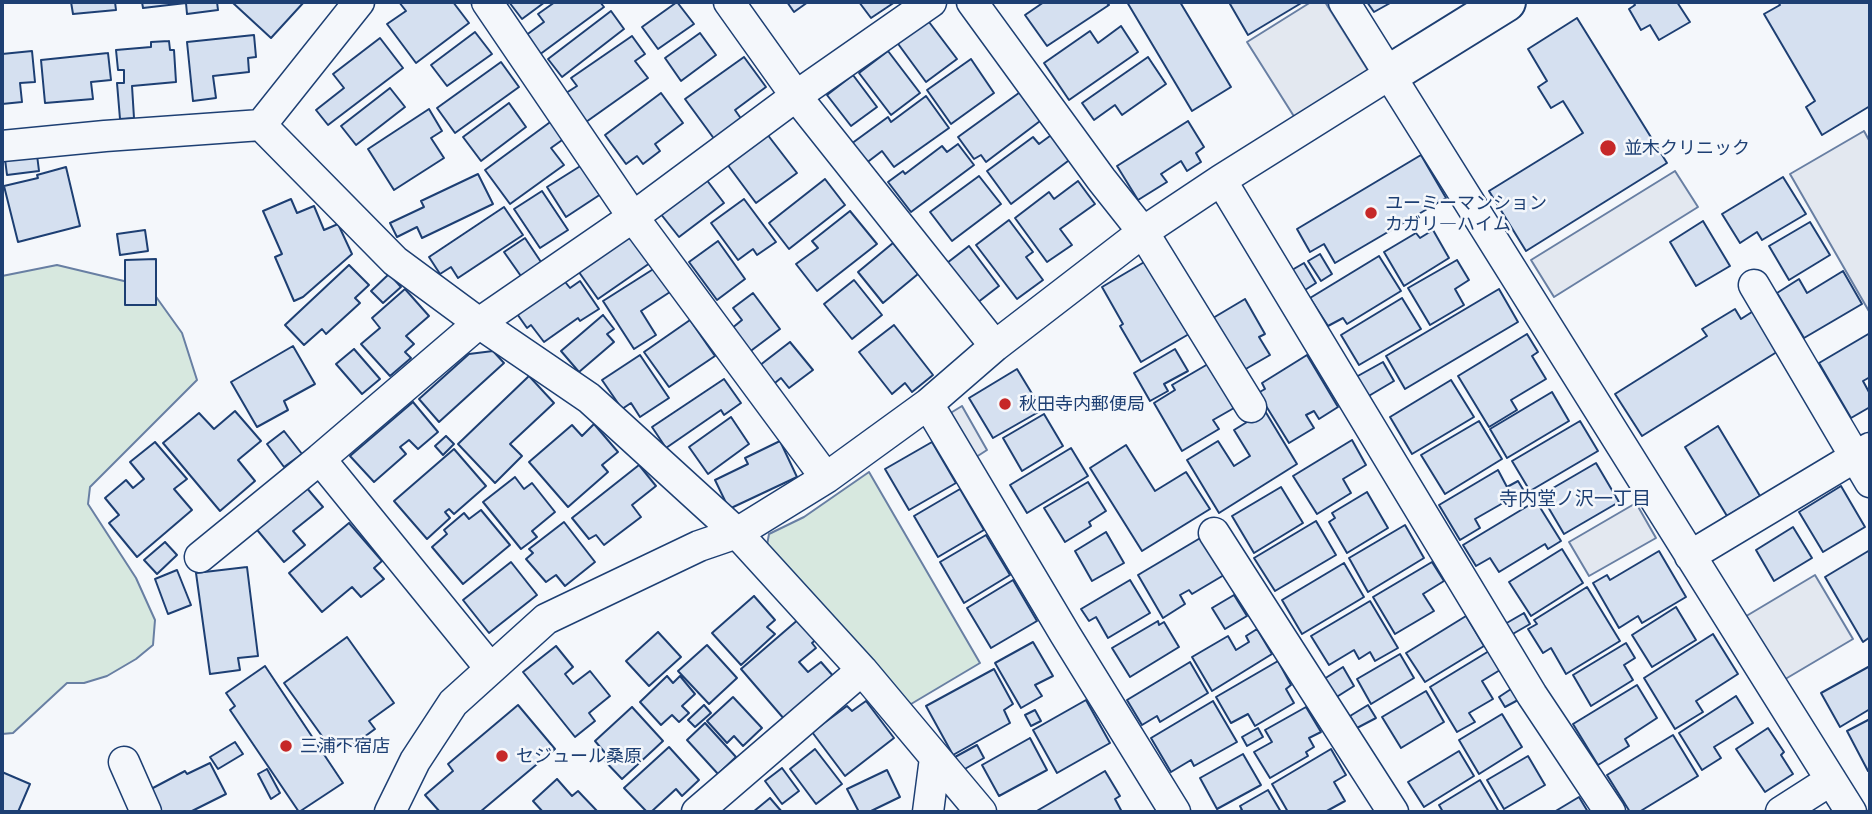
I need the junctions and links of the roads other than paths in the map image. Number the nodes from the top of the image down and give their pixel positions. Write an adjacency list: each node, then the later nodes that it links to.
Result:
1 (359, 2): 10 (street)
2 (487, 2): 13 (street)
3 (729, 2): 9 (street)
4 (931, 2): 9 (street)
5 (972, 2): 14 (street)
6 (1344, 2): 8 (street)
7 (1506, 2): 8 (street)
8 (1390, 74): 12 (street); 26 (street)
9 (796, 96): 13 (street); 17 (street)
10 (261, 125): 11 (street); 16 (street)
11 (2, 146)
12 (1221, 180): 14 (street); 40 (street)
13 (634, 217): 16 (street); 22 (street)
14 (1143, 232): 17 (street); 19 (street)
15 (1755, 285): 20 (street)
16 (479, 323): 21 (street); 24 (street)
17 (995, 346): 18 (street)
18 (928, 404): 22 (street); 38 (street)
19 (1251, 407)
20 (1863, 452): 23 (street); 26 (street)
21 (320, 459): 27 (street); 28 (street)
22 (826, 478): 24 (street)
23 (1870, 482)
24 (737, 533): 28 (street); 29 (street)
25 (1214, 534): 39 (street)
26 (1690, 556): 32 (street)
27 (200, 557)
28 (490, 668): 34 (street)
29 (862, 670): 30 (street); 35 (street)
30 (935, 758): 36 (street); 37 (street)
31 (124, 762): 33 (street)
32 (1831, 780): 41 (street); 42 (street)
33 (146, 812)
34 (390, 812)
35 (697, 812)
36 (928, 812)
37 (981, 812)
38 (1175, 812)
39 (1392, 812)
40 (1609, 812)
41 (1781, 812)
42 (1851, 812)

